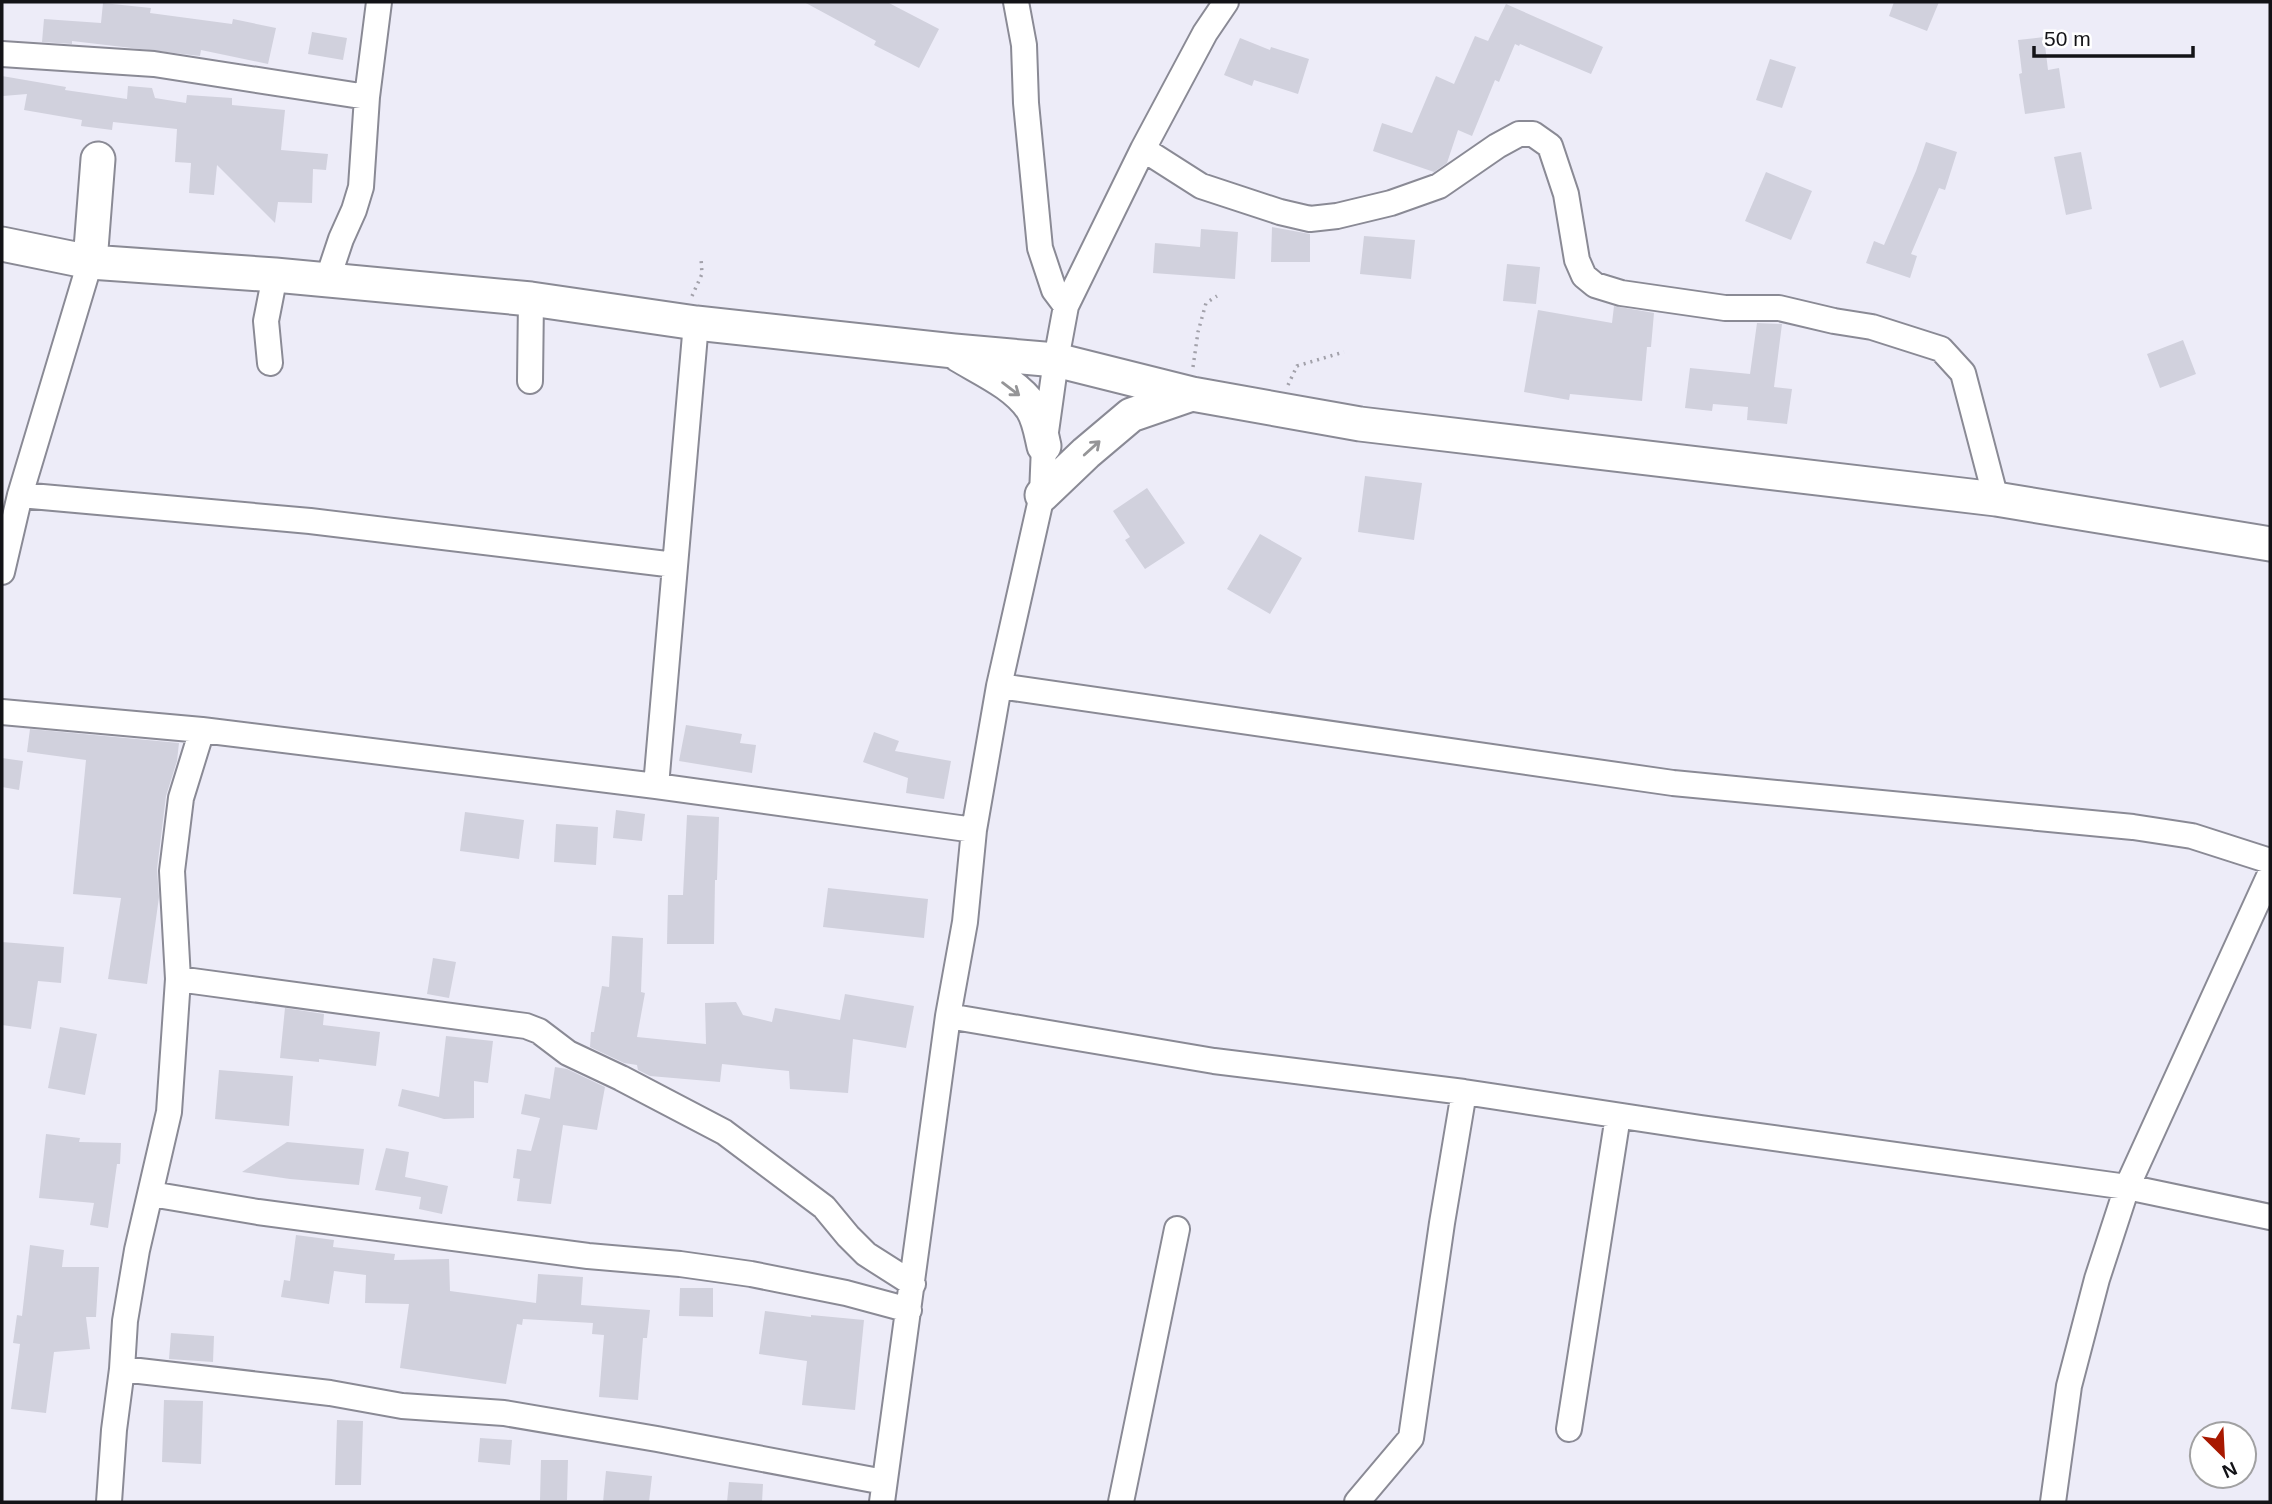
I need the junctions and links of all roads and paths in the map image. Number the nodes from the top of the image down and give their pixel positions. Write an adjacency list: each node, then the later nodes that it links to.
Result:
1 (379, 2): 5 (street)
2 (1016, 2): 15 (street)
3 (1226, 2): 6 (street)
4 (2, 54): 5 (street)
5 (367, 96): 12 (street)
6 (1143, 149): 15 (street); 27 (street)
7 (98, 159): 10 (street)
8 (2, 244): 10 (street)
9 (701, 258): 16 (path)
10 (90, 262): 11 (street); 25 (street)
11 (275, 275): 12 (street); 20 (street)
12 (327, 281): 14 (street)
13 (1217, 296): 22 (path)
14 (531, 299): 16 (street); 21 (street)
15 (1066, 306): 19 (street)
16 (689, 322): 17 (street); 29 (street)
17 (954, 351): 19 (street); 24 (street, one-way to 24)
18 (1344, 352): 23 (path)
19 (1056, 360): 22 (street); 24 (street)
20 (270, 363)
21 (530, 381)
22 (1192, 394): 23 (street); 26 (street, one-way to 22)
23 (1276, 409): 27 (street)
24 (1044, 446): 26 (street)
25 (20, 495): 29 (street); 30 (street)
26 (1042, 495): 31 (street)
27 (1996, 499): 28 (street)
28 (2270, 544)
29 (675, 565): 34 (street)
30 (2, 572)
31 (999, 686): 35 (street); 36 (street)
32 (2, 712): 33 (street)
33 (202, 730): 34 (street); 38 (street)
34 (656, 786): 35 (street)
35 (974, 830): 39 (street)
36 (2270, 861)
37 (2270, 874): 42 (street)
38 (178, 979): 43 (street); 46 (street)
39 (948, 1016): 40 (street); 46 (street)
40 (1464, 1092): 41 (street); 53 (street)
41 (1619, 1116): 42 (street); 49 (street)
42 (2127, 1187): 44 (street); 54 (street)
43 (151, 1194): 47 (street); 48 (street)
44 (2270, 1217)
45 (1177, 1229): 52 (street)
46 (913, 1284): 47 (street)
47 (909, 1310): 50 (street)
48 (122, 1368): 50 (street); 51 (street)
49 (1569, 1429)
50 (883, 1492)
51 (109, 1502)
52 (1121, 1502)
53 (1357, 1502)
54 (2053, 1502)

